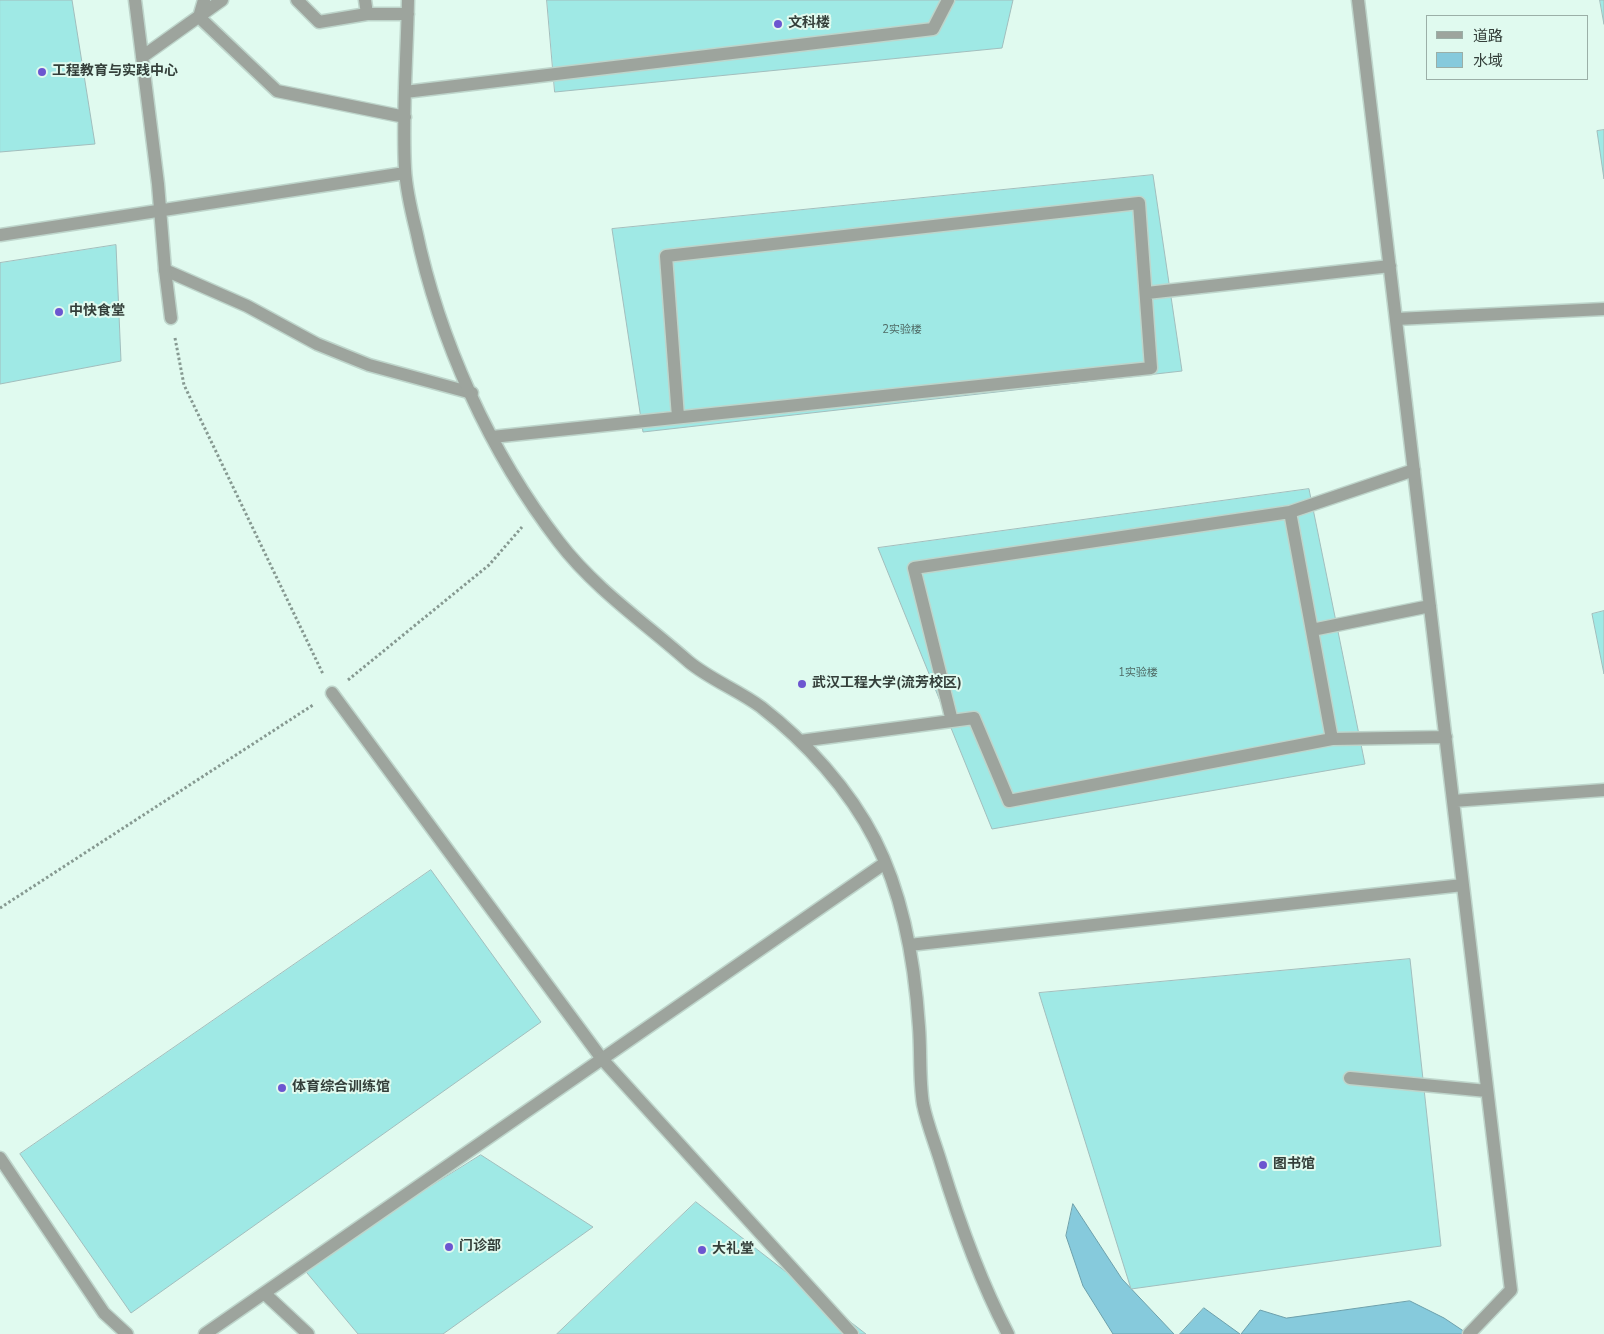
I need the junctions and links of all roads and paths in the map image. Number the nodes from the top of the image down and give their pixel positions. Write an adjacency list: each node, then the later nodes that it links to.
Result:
1 (135, 0): 12 (street)
2 (204, 0): 11 (street)
3 (222, 0): 11 (street)
4 (297, 0): 9 (street)
5 (365, 0): 9 (street)
6 (408, 0): 10 (street)
7 (948, 0): 13 (street)
8 (1358, 0): 18 (street)
9 (367, 14): 10 (street)
10 (408, 14): 13 (street)
11 (199, 17): 12 (street); 14 (street)
12 (142, 56): 16 (street)
13 (405, 92): 14 (street)
14 (405, 117): 15 (street)
15 (405, 173): 16 (street); 24 (street)
16 (161, 210): 17 (street); 19 (street)
17 (0, 235)
18 (1390, 266): 20 (street); 23 (street)
19 (164, 270): 22 (street); 24 (street)
20 (1147, 293): 25 (street); 25 (street)
21 (1604, 309): 23 (street)
22 (171, 318): 32 (path)
23 (1396, 319): 27 (street)
24 (472, 393): 26 (street)
25 (678, 417): 26 (street)
26 (492, 437): 28 (street)
27 (1414, 470): 29 (street); 30 (street)
28 (537, 510): 32 (path); 36 (street)
29 (1290, 512): 31 (street); 33 (street)
30 (1430, 606): 31 (street); 34 (street)
31 (1312, 630): 35 (street)
32 (332, 693): 41 (path); 43 (street)
33 (952, 721): 35 (street); 36 (street)
34 (1446, 737): 35 (street); 38 (street)
35 (1332, 739)
36 (800, 741): 39 (street)
37 (1604, 790): 38 (street)
38 (1453, 801): 40 (street)
39 (885, 863): 42 (street); 43 (street)
40 (1463, 885): 42 (street); 45 (street)
41 (0, 908)
42 (909, 945): 52 (street)
43 (602, 1059): 47 (street); 51 (street)
44 (1350, 1078): 45 (street)
45 (1487, 1091): 53 (street)
46 (0, 1158): 48 (street)
47 (264, 1293): 49 (street); 50 (street)
48 (127, 1334)
49 (205, 1334)
50 (308, 1334)
51 (852, 1334)
52 (1008, 1334)
53 (1469, 1334)

